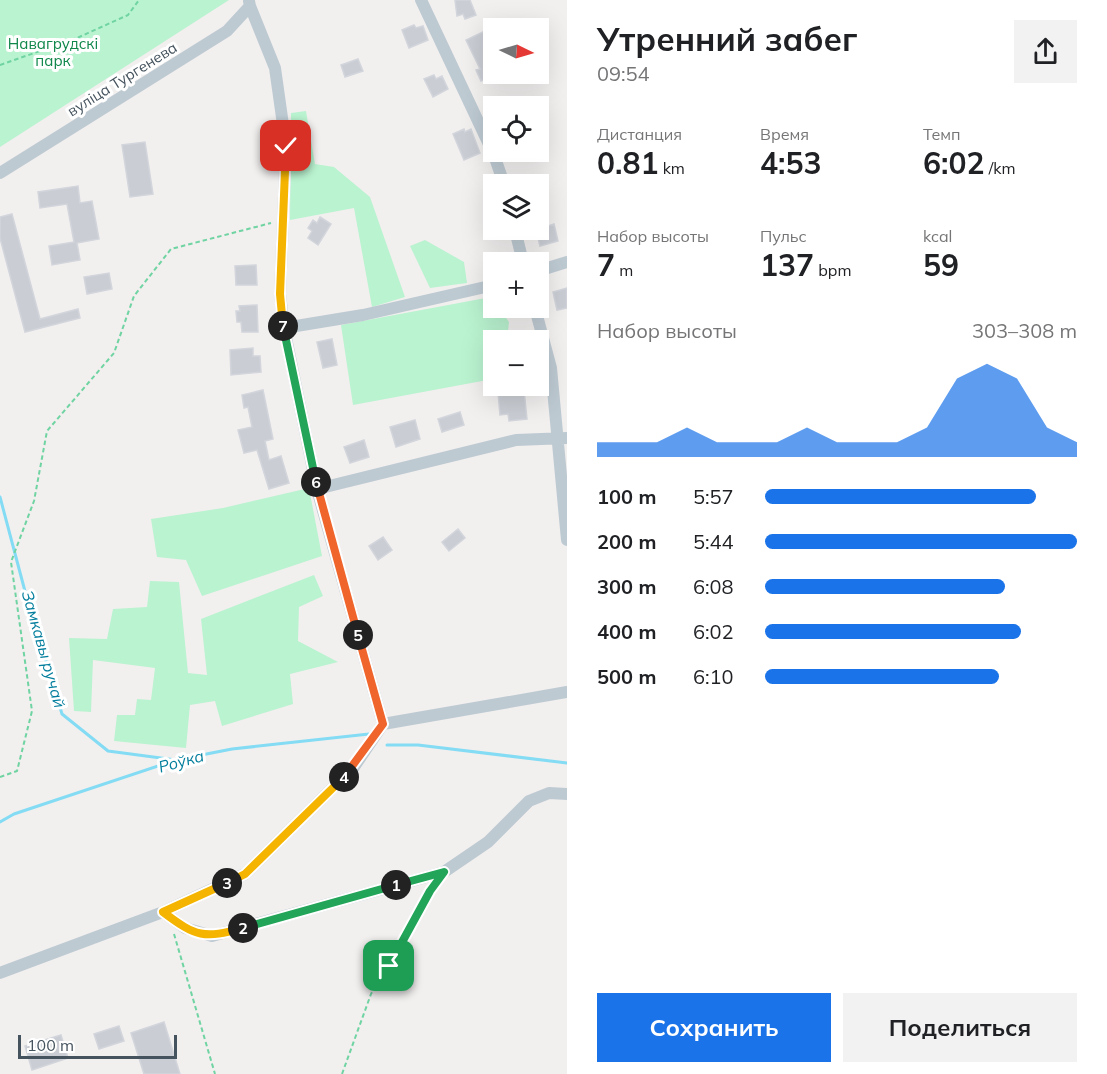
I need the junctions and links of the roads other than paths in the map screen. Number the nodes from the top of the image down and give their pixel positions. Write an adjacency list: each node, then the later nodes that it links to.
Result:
1 (421, 0): 4 (street)
2 (249, 3): 3 (street, вуліца Тургенева); 9 (street)
3 (0, 173)
4 (500, 174)
5 (567, 262): 6 (street)
6 (549, 267)
7 (483, 288): 9 (street)
8 (538, 318): 10 (street)
9 (284, 328): 11 (street)
10 (563, 438): 11 (street); 12 (street)
11 (317, 489): 14 (street)
12 (567, 540)
13 (567, 692): 14 (street)
14 (383, 724): 16 (street)
15 (567, 794): 16 (street)
16 (163, 912): 17 (street)
17 (0, 973)

